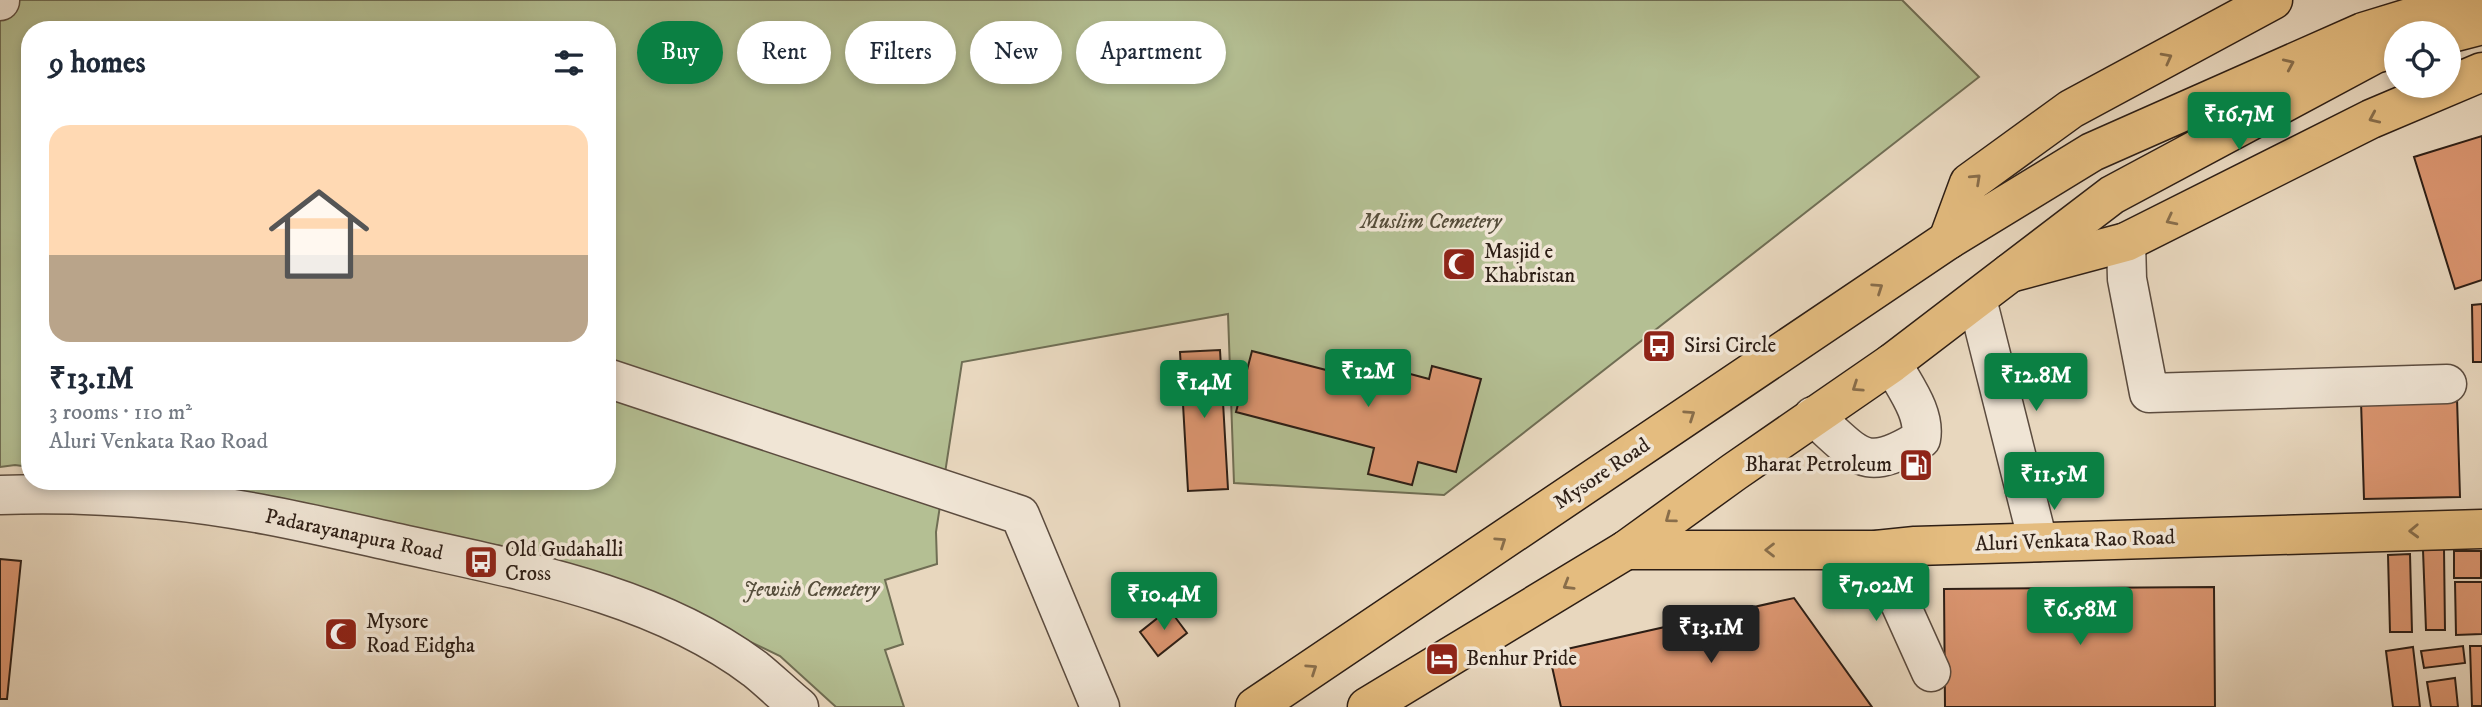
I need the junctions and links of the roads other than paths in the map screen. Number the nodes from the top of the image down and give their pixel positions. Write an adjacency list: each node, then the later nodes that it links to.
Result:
1 (2273, 0): 7 (main road, one-way to 1)
2 (2468, 0): 7 (main road, Mysore Road, one-way to 2)
3 (2482, 24): 4 (main road)
4 (2461, 30)
5 (2384, 51): 9 (main road)
6 (2482, 72): 8 (main road, one-way to 8)
7 (1948, 240): 23 (main road, Mysore Road, one-way to 7)
8 (2126, 242): 9 (main road); 13 (street)
9 (2010, 273): 10 (main road)
10 (1977, 299): 11 (main road); 17 (street)
11 (1892, 363): 14 (main road, one-way to 14); 14 (street)
12 (616, 381): 22 (street)
13 (2447, 384)
14 (1813, 416): 18 (main road, one-way to 18)
15 (0, 495): 21 (street, Padarayanapura Road)
16 (2482, 529): 17 (main road, Aluri Venkata Rao Road, one-way to 17)
17 (2038, 542): 19 (main road, Aluri Venkata Rao Road)
18 (1626, 550): 19 (main road, Aluri Venkata Rao Road, one-way to 18); 24 (main road, one-way to 24)
19 (1876, 550): 20 (street)
20 (1931, 672)
21 (799, 707)
22 (1100, 707)
23 (1255, 707)
24 (1367, 707)

